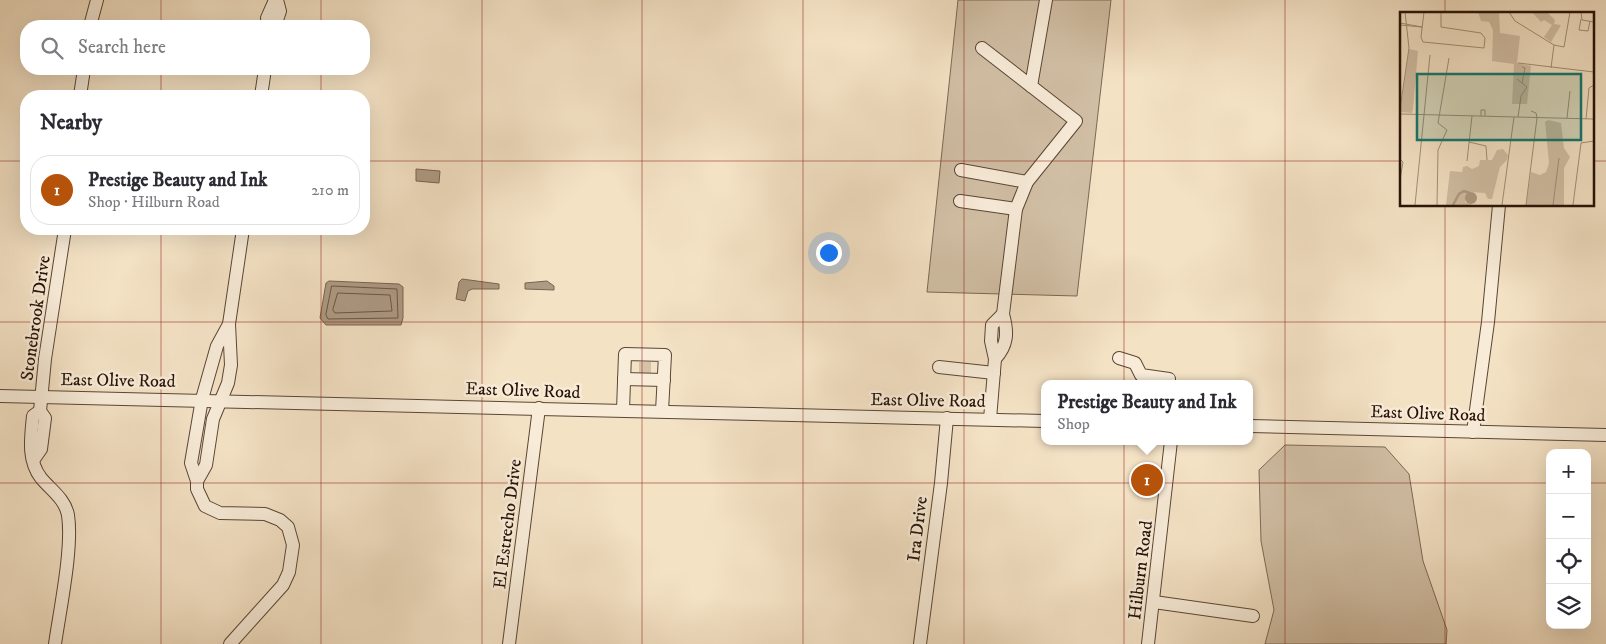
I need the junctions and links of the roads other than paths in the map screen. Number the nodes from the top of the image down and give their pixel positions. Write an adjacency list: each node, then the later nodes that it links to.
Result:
1 (97, 0): 4 (street)
2 (276, 0): 5 (street); 6 (street)
3 (1046, 0): 10 (street)
4 (92, 20)
5 (267, 20)
6 (277, 20)
7 (982, 48): 10 (street)
8 (83, 75): 11 (street)
9 (264, 75): 12 (street)
10 (1031, 86): 14 (street)
11 (81, 90)
12 (262, 90)
13 (961, 170): 14 (street)
14 (1027, 182): 17 (street)
15 (960, 200): 17 (street)
16 (1499, 206): 39 (street)
17 (1016, 209): 24 (street)
18 (64, 235): 29 (street, Stonebrook Drive)
19 (242, 235): 20 (street)
20 (229, 324): 30 (street); 31 (street)
21 (1119, 358): 27 (street)
22 (645, 367): 25 (street); 25 (street); 26 (street); 26 (street)
23 (939, 367): 24 (street)
24 (994, 373): 36 (street)
25 (624, 379): 33 (street)
26 (664, 380): 34 (street)
27 (1163, 380)
28 (0, 396): 29 (street, East Olive Road)
29 (42, 397): 30 (street, East Olive Road); 45 (street, Stonebrook Drive)
30 (202, 399): 31 (street, East Olive Road); 42 (street)
31 (221, 400): 32 (street, East Olive Road); 42 (street)
32 (539, 408): 33 (street, East Olive Road); 47 (street, El Estrecho Drive)
33 (623, 410): 34 (street, East Olive Road)
34 (662, 411): 35 (street, East Olive Road)
35 (947, 418): 36 (street, East Olive Road); 48 (street, Ira Drive)
36 (990, 420): 37 (street, East Olive Road)
37 (1041, 421)
38 (1253, 426): 39 (street, East Olive Road)
39 (1473, 432): 40 (street, East Olive Road)
40 (1606, 435)
41 (1172, 445): 43 (street, Hilburn Road)
42 (197, 481): 46 (street)
43 (1154, 602): 44 (street); 49 (street, Hilburn Road)
44 (1253, 616)
45 (56, 644)
46 (230, 644)
47 (509, 644)
48 (920, 644)
49 (1148, 644)

